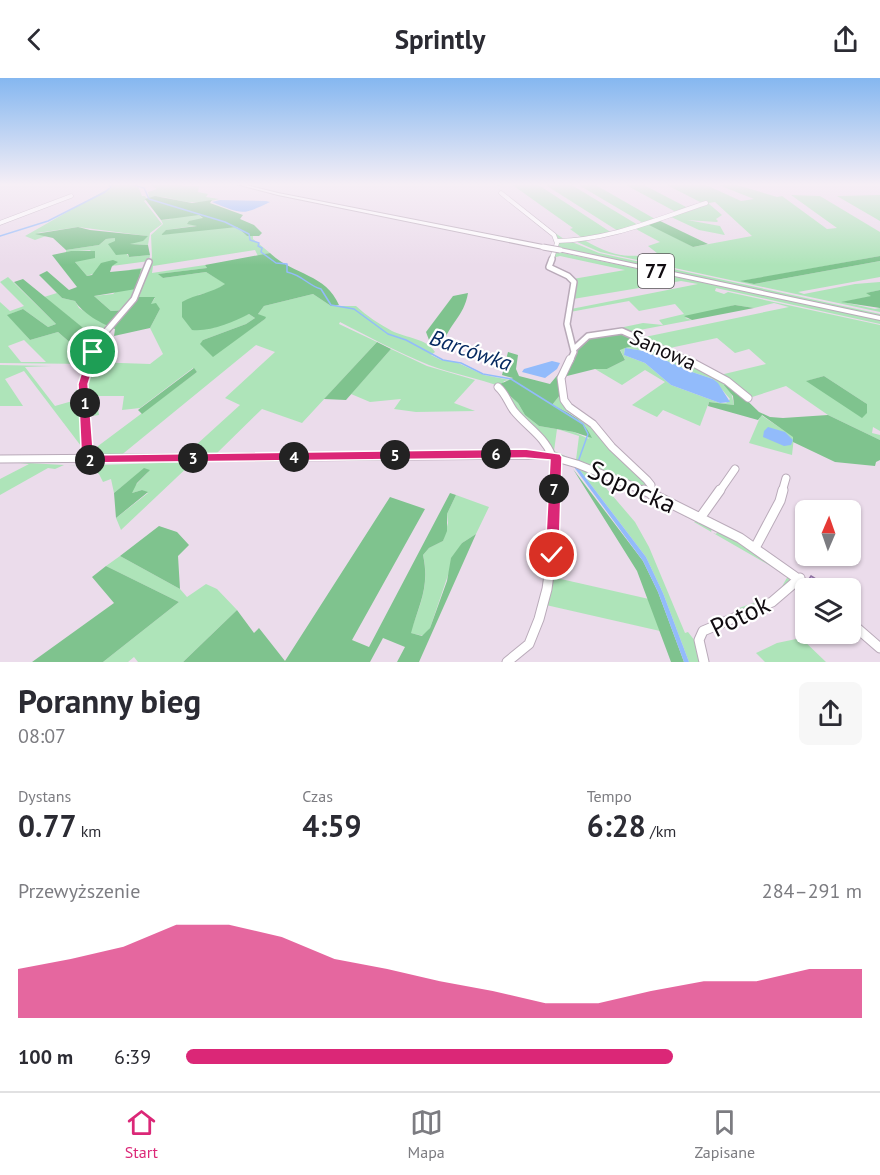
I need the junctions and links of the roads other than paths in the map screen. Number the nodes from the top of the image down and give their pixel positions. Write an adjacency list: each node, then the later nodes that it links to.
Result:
1 (31, 211): 5 (street)
2 (362, 211): 8 (main road, 77, bridge)
3 (524, 211): 6 (street)
4 (680, 211): 6 (street)
5 (0, 223)
6 (557, 241): 9 (street)
7 (149, 262): 14 (street)
8 (880, 318)
9 (574, 348): 11 (street, Sanowa); 17 (street)
10 (498, 387): 12 (street)
11 (748, 398)
12 (554, 456): 14 (street, Sopocka); 17 (street, Sopocka); 24 (street)
13 (0, 459): 14 (street, Sopocka)
14 (84, 460)
15 (735, 470): 18 (street)
16 (786, 478): 19 (street)
17 (651, 494): 18 (street, Sopocka)
18 (700, 518): 19 (street, Sopocka)
19 (755, 548): 20 (street, Sopocka)
20 (800, 578)
21 (795, 582): 25 (street, Potok)
22 (861, 632): 23 (street)
23 (880, 648)
24 (507, 662)
25 (704, 662)

